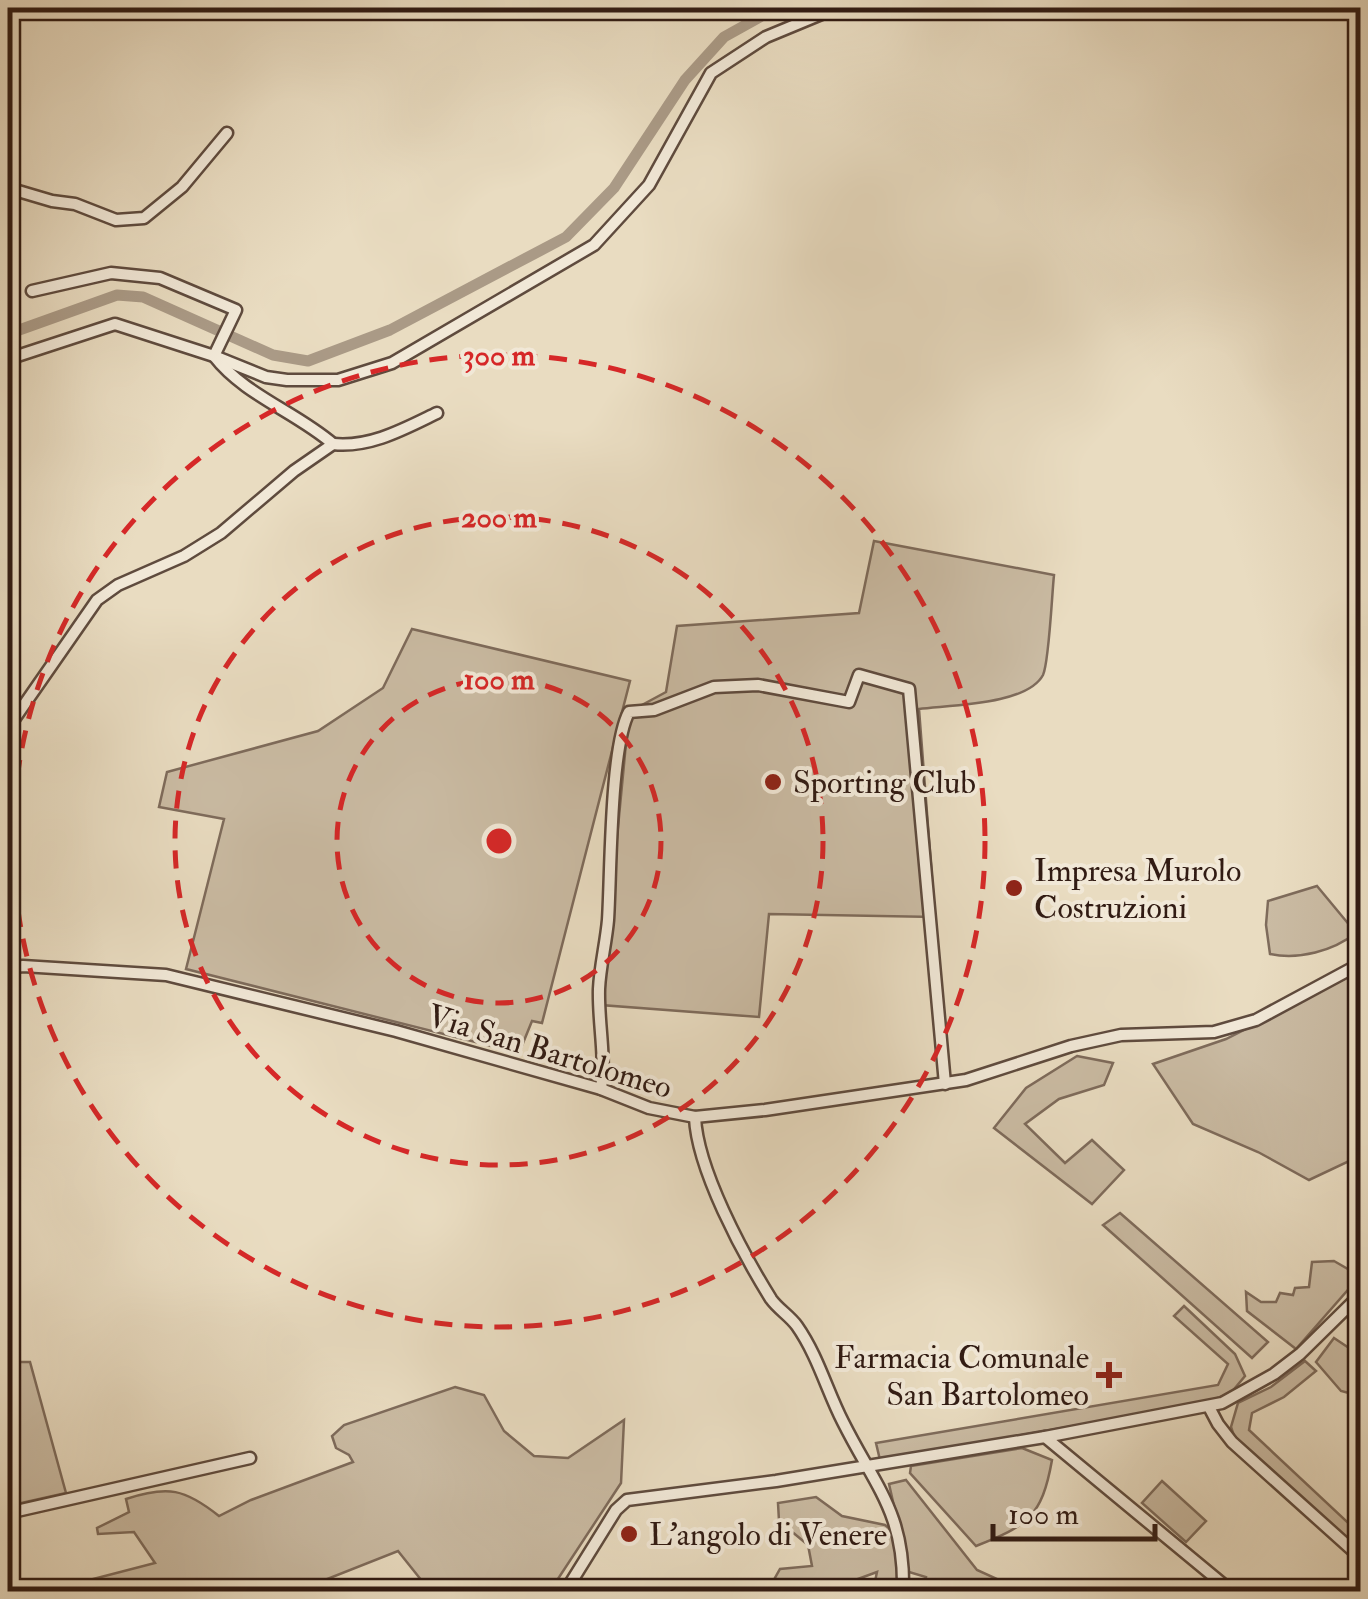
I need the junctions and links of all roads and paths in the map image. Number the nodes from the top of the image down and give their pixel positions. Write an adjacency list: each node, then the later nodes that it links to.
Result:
1 (836, 8): 5 (street)
2 (226, 133): 3 (street)
3 (8, 188)
4 (32, 291): 5 (street)
5 (214, 356): 6 (street); 8 (street)
6 (8, 359)
7 (437, 413): 8 (street)
8 (333, 444): 9 (street)
9 (8, 728)
10 (1360, 964): 12 (street, Via San Bartolomeo)
11 (8, 968): 13 (street, Via San Bartolomeo)
12 (945, 1084): 13 (street); 14 (street, Via San Bartolomeo)
13 (601, 1089): 14 (street, Via San Bartolomeo)
14 (695, 1117): 19 (street)
15 (1360, 1295): 16 (street)
16 (1209, 1407): 17 (street); 21 (street)
17 (1045, 1437): 19 (street); 22 (street)
18 (250, 1458): 20 (street)
19 (868, 1465): 23 (street); 24 (street)
20 (8, 1514)
21 (1360, 1556)
22 (1224, 1585)
23 (565, 1592)
24 (903, 1592)

